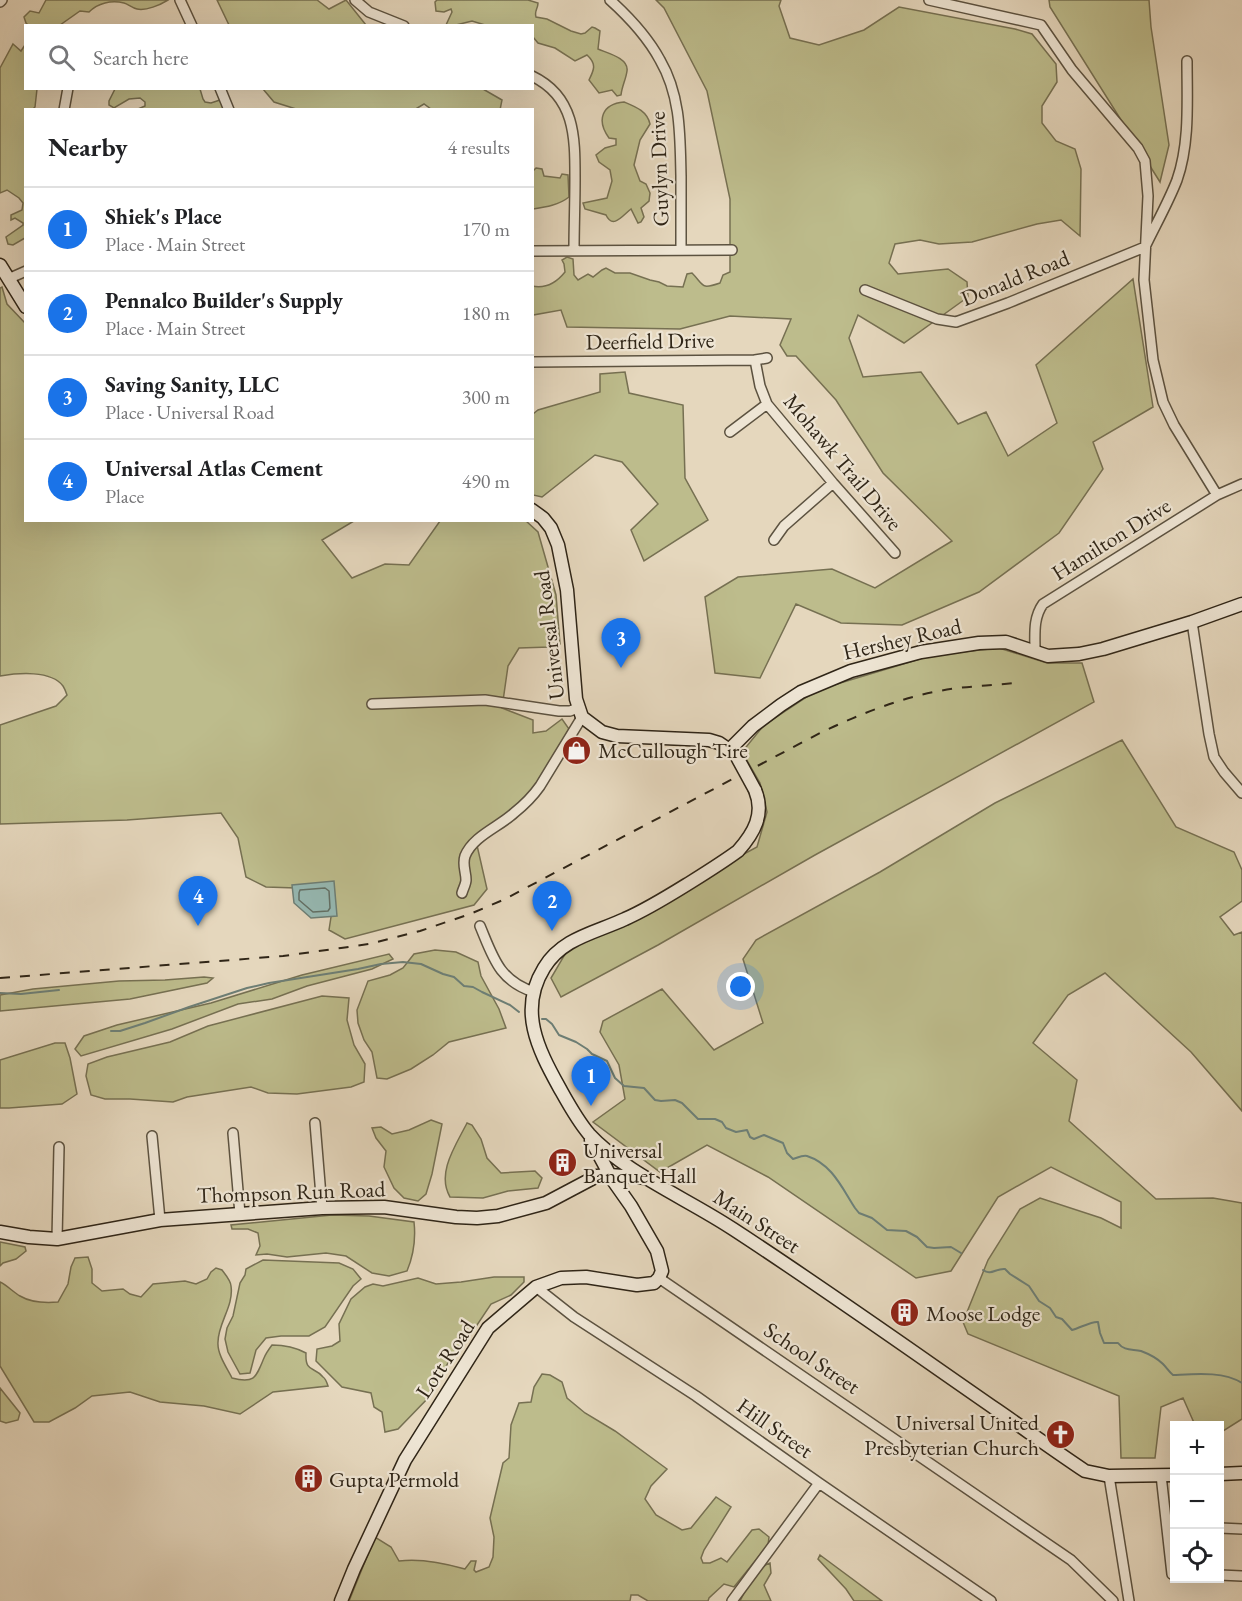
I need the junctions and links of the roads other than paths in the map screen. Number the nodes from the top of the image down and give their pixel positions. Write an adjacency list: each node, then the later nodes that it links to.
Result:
1 (180, 0): 5 (street)
2 (355, 0): 6 (street)
3 (610, 0): 15 (street, Guylyn Drive)
4 (929, 0): 13 (street)
5 (191, 24)
6 (399, 24)
7 (1187, 61): 13 (street)
8 (534, 77): 14 (street)
9 (68, 90): 11 (street)
10 (221, 90): 12 (street)
11 (64, 108)
12 (229, 108)
13 (1145, 247): 21 (street, Donald Road); 30 (street)
14 (574, 250): 15 (street); 17 (street)
15 (681, 250): 16 (street)
16 (732, 250)
17 (534, 251)
18 (0, 265): 20 (street)
19 (24, 272): 20 (street)
20 (9, 279): 22 (street)
21 (865, 290)
22 (24, 304)
23 (767, 358): 24 (street, Deerfield Drive)
24 (755, 360): 25 (street, Deerfield Drive); 26 (street, Mohawk Trail Drive)
25 (534, 362)
26 (767, 404): 27 (street); 28 (street, Mohawk Trail Drive)
27 (730, 432)
28 (833, 483): 32 (street); 33 (street, Mohawk Trail Drive)
29 (1242, 484): 30 (street, Hamilton Drive)
30 (1217, 495): 36 (street, Hamilton Drive)
31 (534, 511): 38 (street, Universal Road)
32 (774, 540)
33 (895, 553)
34 (1242, 604): 35 (street, Hershey Road)
35 (1192, 621): 36 (street, Hershey Road); 40 (street)
36 (1035, 651): 39 (street, Hershey Road)
37 (372, 704): 38 (street)
38 (580, 713): 39 (street, Universal Road); 41 (street)
39 (733, 753): 43 (street, Main Street, bridge)
40 (1242, 793)
41 (462, 893)
42 (480, 926): 43 (street)
43 (534, 992): 45 (street, Main Street)
44 (315, 1123): 51 (street)
45 (588, 1132): 49 (street); 50 (street, Main Street)
46 (233, 1133): 52 (street)
47 (152, 1137): 53 (street)
48 (60, 1147): 55 (street)
49 (610, 1175): 50 (street, Thompson Run Road); 51 (street, Thompson Run Road); 56 (street)
50 (648, 1179): 62 (street, Main Street)
51 (322, 1208): 52 (street, Thompson Run Road)
52 (240, 1214): 53 (street, Thompson Run Road)
53 (160, 1220): 55 (street, Thompson Run Road)
54 (0, 1232): 55 (street, Thompson Run Road)
55 (57, 1239)
56 (659, 1278): 57 (street, Lott Road); 72 (street, School Street)
57 (536, 1287): 63 (street, Hill Street); 69 (street, Lott Road)
58 (1242, 1473): 59 (street)
59 (1224, 1474)
60 (1161, 1475): 61 (street, Main Street); 62 (street, Main Street); 65 (street)
61 (1170, 1475)
62 (1109, 1476): 73 (street)
63 (819, 1483): 70 (street); 71 (street, Hill Street)
64 (1224, 1528): 66 (street)
65 (1170, 1529)
66 (1242, 1529)
67 (1224, 1575): 68 (street)
68 (1242, 1576)
69 (341, 1601)
70 (732, 1601)
71 (991, 1601)
72 (1113, 1601)
73 (1129, 1601)

